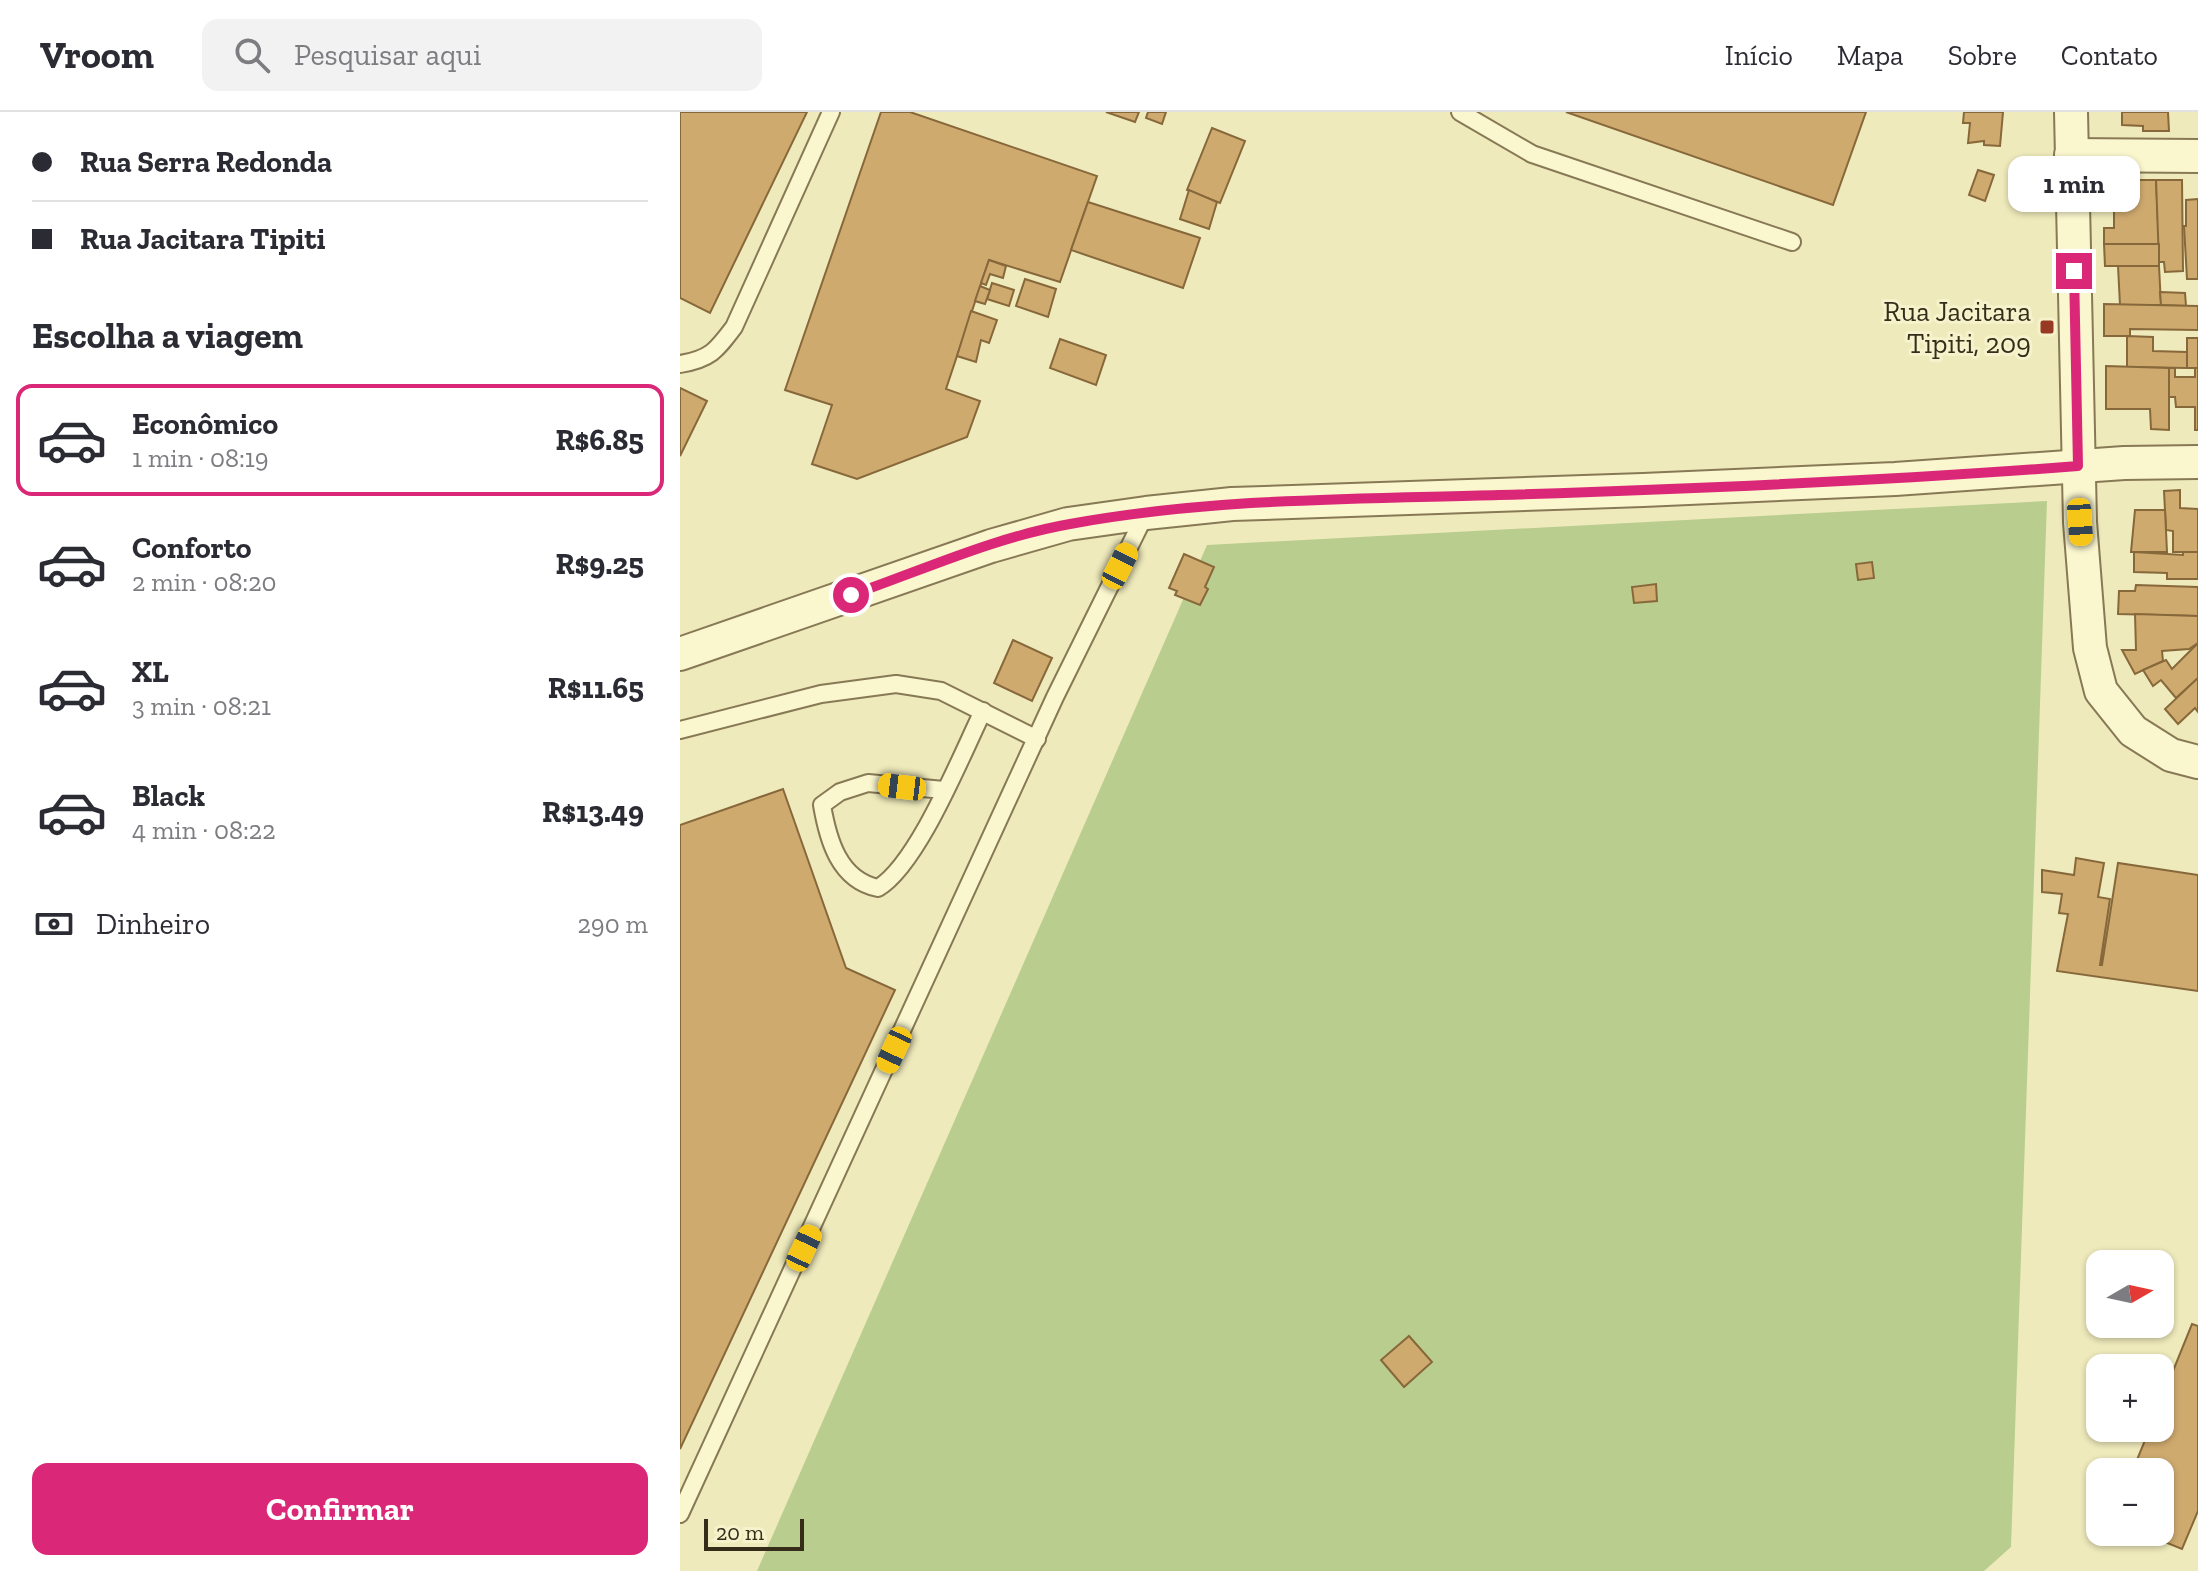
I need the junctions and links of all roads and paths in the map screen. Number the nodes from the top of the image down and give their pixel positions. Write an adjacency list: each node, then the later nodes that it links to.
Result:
1 (831, 112): 7 (lane)
2 (1460, 112): 6 (lane)
3 (2071, 112): 4 (street)
4 (2071, 155): 5 (street); 9 (street)
5 (2198, 156)
6 (1792, 242)
7 (680, 364)
8 (2198, 462): 9 (street)
9 (2078, 466): 10 (street); 15 (street)
10 (1146, 513): 11 (street); 14 (lane)
11 (680, 654)
12 (983, 711): 13 (lane); 14 (lane); 16 (lane)
13 (680, 730)
14 (1037, 739): 17 (lane)
15 (2198, 762)
16 (944, 790): 16 (lane)
17 (680, 1514)

